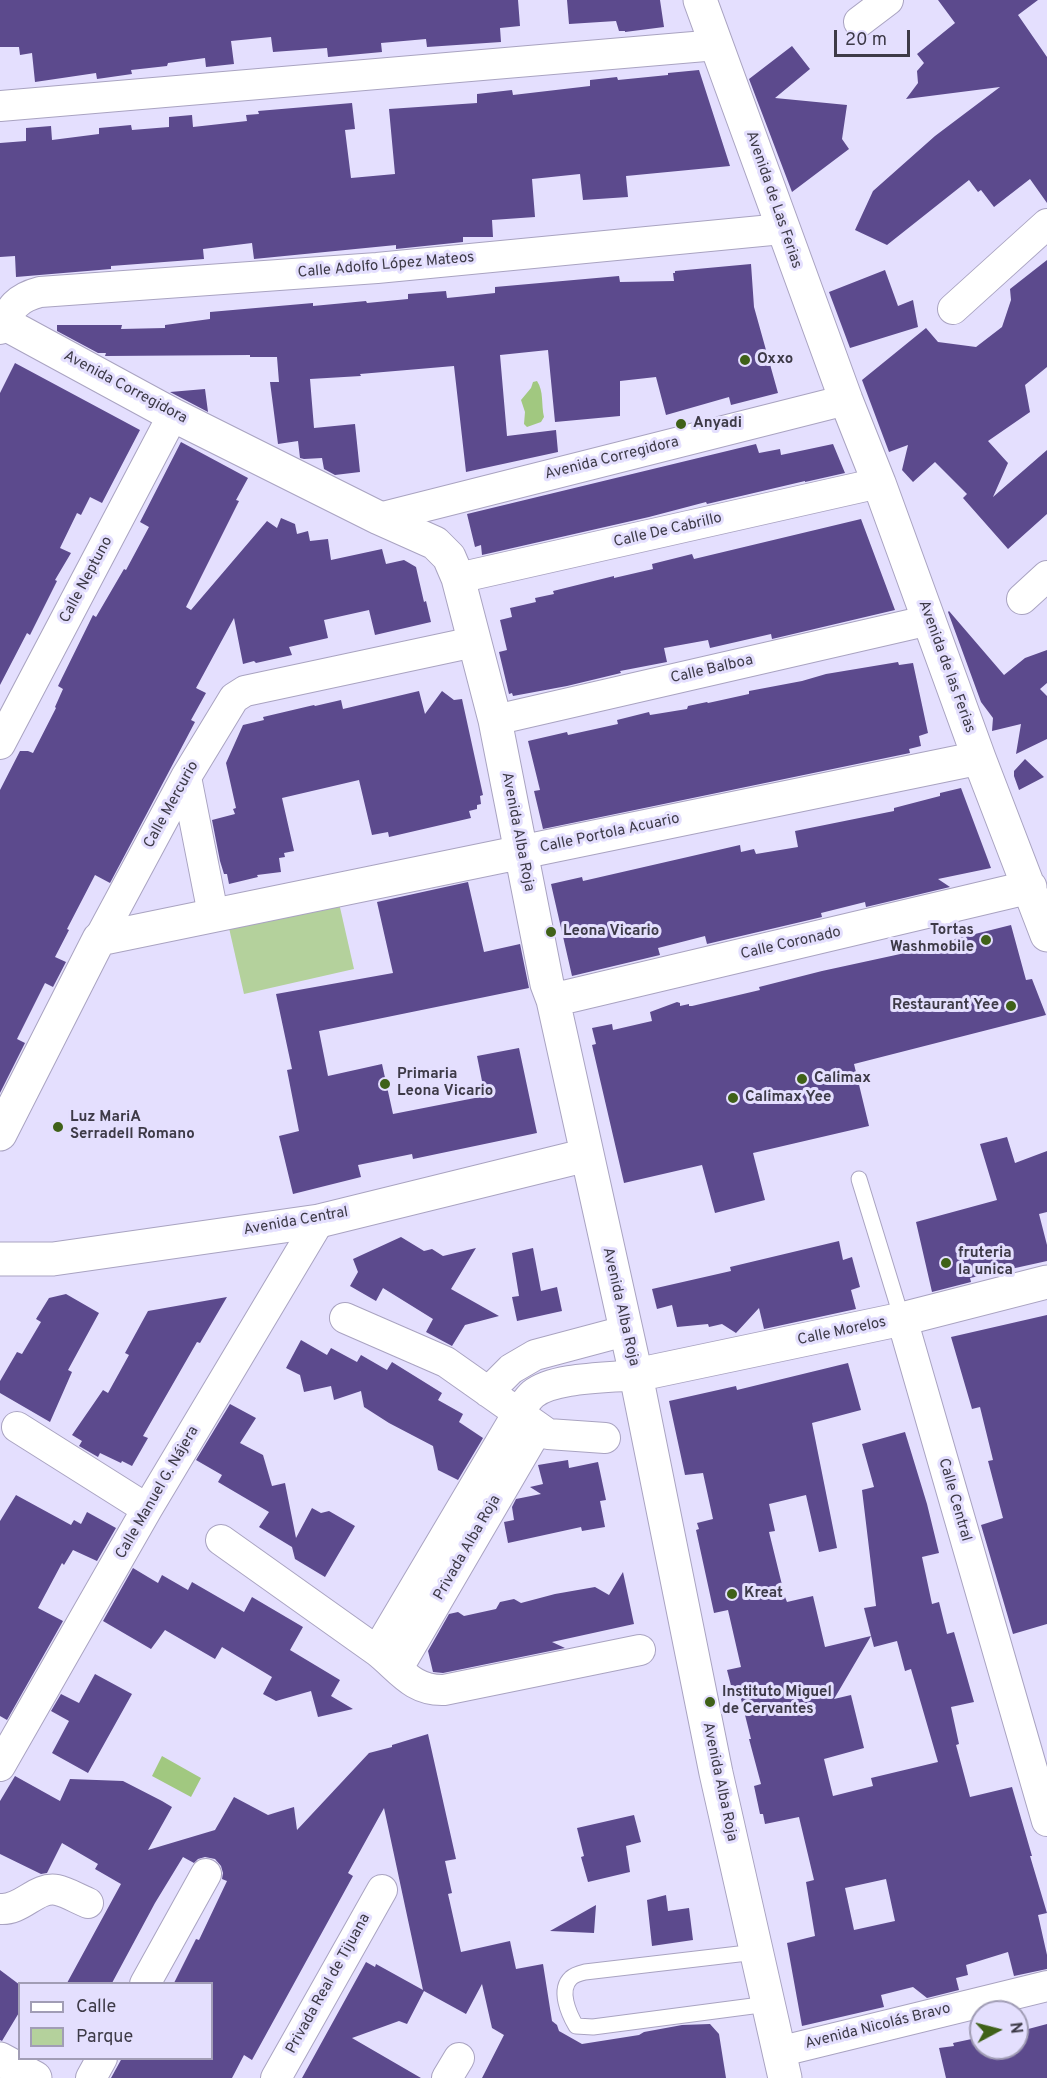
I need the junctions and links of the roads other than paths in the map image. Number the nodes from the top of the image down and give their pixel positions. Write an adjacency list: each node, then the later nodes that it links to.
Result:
1 (700, 0): 4 (street, Avenida de Las Ferias)
2 (888, 0): 3 (street)
3 (859, 22)
4 (717, 45): 5 (street); 7 (street, Avenida de Las Ferias)
5 (0, 106)
6 (1047, 224): 8 (street)
7 (782, 229): 9 (street, Calle Adolfo López Mateos); 10 (street, Avenida de Las Ferias)
8 (953, 309)
9 (1, 324): 11 (street, Avenida Corregidora)
10 (846, 400): 12 (street, Avenida de las Ferias); 13 (street, Avenida Corregidora)
11 (174, 415): 13 (street, Avenida Corregidora); 21 (street, Calle Neptuno)
12 (879, 483): 16 (street, Calle De Cabrillo); 18 (street, Avenida de las Ferias)
13 (379, 518): 14 (street, Avenida Corregidora)
14 (435, 543): 16 (street, Avenida Alba Roja)
15 (1047, 576): 17 (street)
16 (458, 578): 19 (street, Avenida Alba Roja)
17 (1022, 599)
18 (930, 620): 20 (street, Calle Balboa); 22 (street, Avenida de las Ferias)
19 (474, 642): 20 (street, Avenida Alba Roja); 23 (street, Calle Mercurio)
20 (495, 720): 24 (street, Avenida Alba Roja)
21 (0, 744)
22 (979, 758): 24 (street, Calle Portola Acuario); 25 (street, Avenida de las Ferias)
23 (186, 777): 26 (street); 28 (street, Calle Mercurio)
24 (521, 852): 26 (street, Calle Portola Acuario); 29 (street, Avenida Alba Roja)
25 (1030, 887): 27 (street, Avenida de las Ferias); 29 (street, Calle Coronado)
26 (213, 914): 28 (street, Calle Portola Acuario)
27 (1045, 925)
28 (99, 939): 30 (street, Calle Mercurio)
29 (553, 1000): 31 (street, Avenida Alba Roja)
30 (0, 1134)
31 (587, 1155): 33 (street, Avenida Central); 38 (street, Avenida Alba Roja)
32 (859, 1179): 37 (lane, Calle Central)
33 (319, 1221): 34 (street, Avenida Central); 44 (street, Calle Manuel G. Nájera)
34 (0, 1259)
35 (1047, 1282): 37 (street, Calle Morelos)
36 (345, 1318): 40 (street)
37 (902, 1319): 39 (street, Calle Morelos); 50 (street, Calle Central)
38 (626, 1331): 39 (street, Avenida Alba Roja); 40 (street)
39 (636, 1375): 41 (street, Privada Alba Roja); 55 (street, Avenida Alba Roja)
40 (488, 1392): 41 (street)
41 (528, 1420): 43 (street); 47 (street, Privada Alba Roja)
42 (17, 1427): 44 (street)
43 (605, 1438)
44 (147, 1509): 48 (street, Calle Manuel G. Nájera)
45 (221, 1540): 47 (street)
46 (640, 1650): 47 (street)
47 (388, 1659)
48 (8, 1735): 49 (street, Calle Manuel G. Nájera)
49 (0, 1766)
50 (1047, 1821)
51 (206, 1874): 56 (street)
52 (382, 1890): 64 (street, Privada Real de Tijuana)
53 (88, 1903): 54 (street)
54 (0, 1909)
55 (756, 1952): 58 (street, Avenida Alba Roja); 58 (lane)
56 (146, 1982)
57 (1047, 1986): 61 (street, Avenida Nicolás Bravo)
58 (768, 2004): 61 (street, Avenida Alba Roja)
59 (0, 2059): 62 (street)
60 (101, 2060): 63 (street)
61 (782, 2065)
62 (35, 2078)
63 (91, 2078)
64 (276, 2078)

